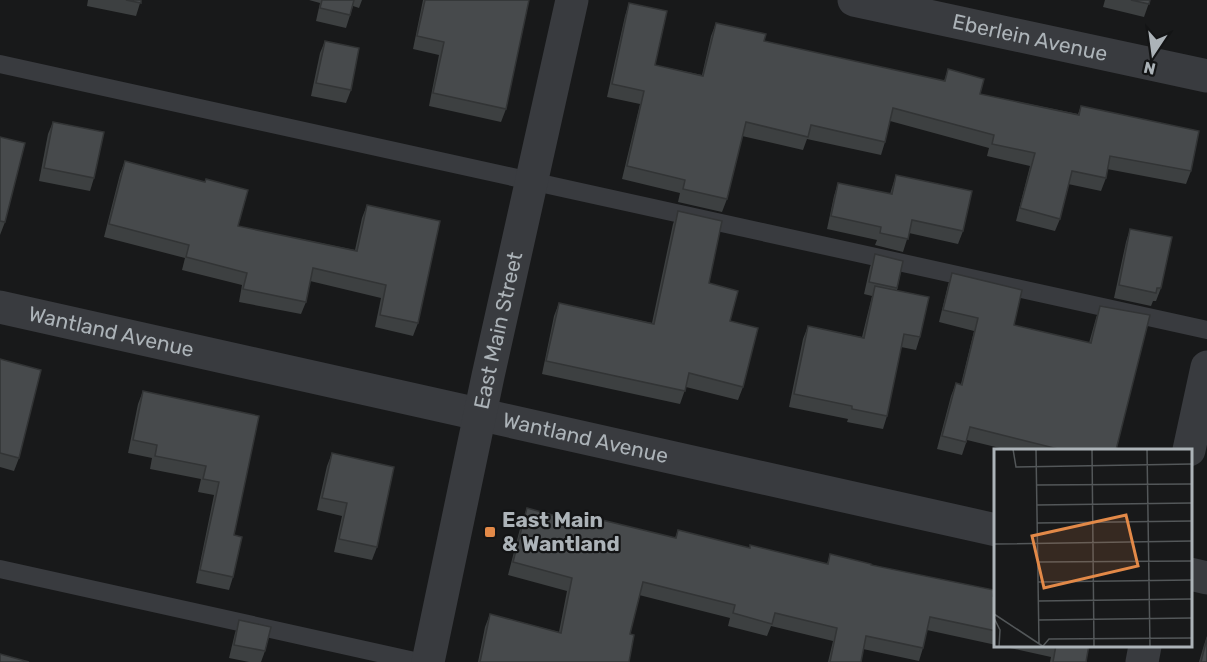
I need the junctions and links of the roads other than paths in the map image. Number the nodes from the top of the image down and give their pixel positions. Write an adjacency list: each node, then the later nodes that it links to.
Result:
1 (572, 0): 5 (street, East Main Street)
2 (854, 0): 4 (street, Eberlein Avenue)
3 (0, 64): 5 (lane)
4 (1207, 76)
5 (532, 180): 7 (lane); 9 (street, East Main Street)
6 (0, 307): 9 (street, Wantland Avenue)
7 (1207, 330)
8 (1207, 367): 10 (street)
9 (480, 414): 11 (street, Wantland Avenue); 17 (street, East Main Street)
10 (1189, 449)
11 (994, 530)
12 (0, 569): 16 (lane)
13 (1192, 574): 14 (street)
14 (1207, 578)
15 (1145, 647): 18 (street)
16 (419, 662)
17 (428, 662)
18 (1142, 662)

